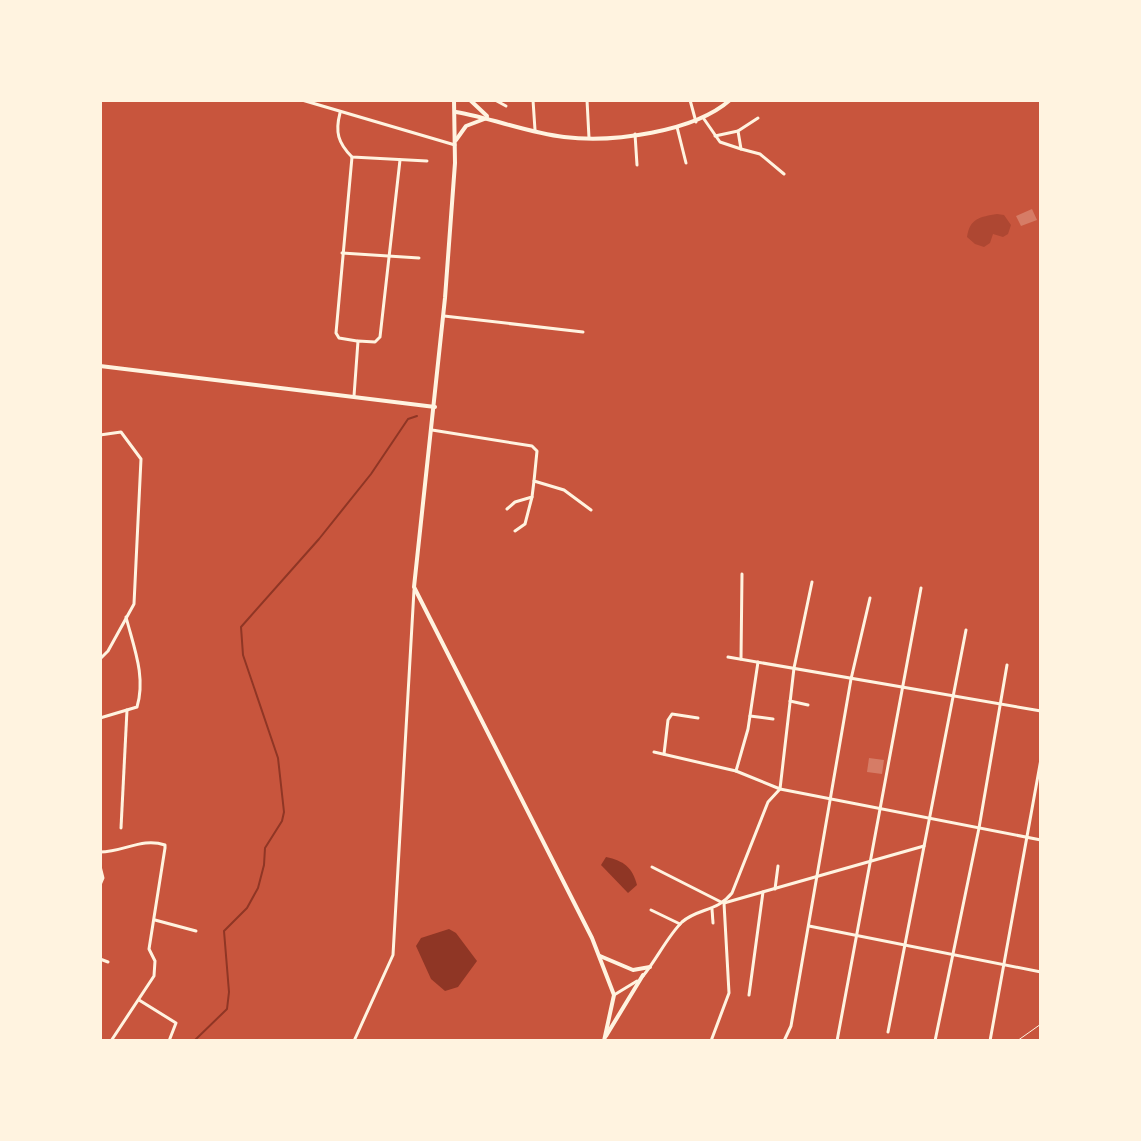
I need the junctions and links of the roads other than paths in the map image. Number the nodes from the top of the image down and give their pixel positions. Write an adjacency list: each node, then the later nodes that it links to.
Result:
1 (302, 100): 11 (street)
2 (454, 100): 12 (main road)
3 (470, 100): 14 (main road)
4 (495, 100): 10 (street)
5 (533, 100): 19 (street)
6 (587, 100): 23 (street)
7 (690, 100): 17 (street)
8 (715, 100): 13 (street)
9 (730, 100): 13 (main road)
10 (506, 106)
11 (340, 112): 24 (street); 26 (street)
12 (456, 112): 14 (main road); 24 (main road)
13 (716, 112): 16 (main road)
14 (489, 118): 19 (main road); 24 (main road)
15 (758, 118): 20 (street)
16 (704, 119): 17 (main road); 22 (street)
17 (696, 122): 18 (main road)
18 (677, 127): 21 (main road); 29 (street)
19 (535, 130): 23 (main road)
20 (738, 131): 22 (street); 25 (street)
21 (635, 134): 23 (main road); 30 (street)
22 (715, 136): 25 (street)
23 (589, 138)
24 (455, 143): 35 (main road)
25 (741, 149): 31 (street)
26 (352, 157): 27 (street); 32 (street)
27 (400, 160): 28 (street); 33 (street)
28 (427, 161)
29 (686, 163)
30 (637, 165)
31 (784, 174)
32 (342, 253): 33 (street); 37 (street)
33 (388, 257): 34 (street); 37 (street)
34 (419, 258)
35 (443, 316): 36 (street); 40 (main road)
36 (583, 332)
37 (358, 341): 39 (street)
38 (100, 366): 39 (main road)
39 (354, 396): 40 (main road)
40 (435, 407): 41 (main road)
41 (432, 430): 43 (street); 50 (main road)
42 (100, 435): 53 (street)
43 (534, 481): 44 (street); 46 (street)
44 (532, 497): 45 (street); 47 (street)
45 (507, 509)
46 (591, 510)
47 (515, 531)
48 (742, 574): 57 (street)
49 (812, 582): 60 (street)
50 (414, 587): 106 (main road); 120 (street)
51 (921, 588): 62 (street)
52 (870, 598): 61 (street)
53 (126, 617): 56 (street); 67 (street)
54 (966, 630): 63 (street)
55 (728, 657): 57 (street)
56 (100, 659)
57 (741, 659): 58 (street)
58 (758, 662): 60 (street); 69 (street)
59 (1007, 665): 66 (street)
60 (794, 668): 61 (street); 64 (street)
61 (851, 679): 62 (street); 78 (street)
62 (902, 688): 63 (street); 79 (street)
63 (953, 697): 66 (street); 80 (street)
64 (790, 701): 65 (street); 77 (street)
65 (808, 705)
66 (999, 705): 68 (street); 82 (street)
67 (127, 710): 70 (street); 81 (street)
68 (1041, 711)
69 (750, 716): 72 (street); 76 (street)
70 (100, 718)
71 (698, 718): 74 (street)
72 (773, 719)
73 (654, 752): 74 (street)
74 (664, 754): 76 (street)
75 (1041, 759): 83 (street)
76 (736, 771): 77 (street)
77 (780, 789): 78 (street); 95 (street)
78 (831, 800): 79 (street); 91 (street)
79 (880, 809): 80 (street); 87 (street)
80 (929, 819): 82 (street); 85 (street)
81 (121, 828)
82 (979, 828): 83 (street); 105 (street)
83 (1027, 837): 84 (street); 109 (street)
84 (1041, 840)
85 (924, 846): 87 (street); 104 (street)
86 (100, 852): 98 (street)
87 (870, 861): 91 (street); 103 (street)
88 (100, 866): 92 (street)
89 (778, 866): 93 (street)
90 (652, 867): 95 (street)
91 (818, 875): 93 (street); 101 (street)
92 (100, 885)
93 (775, 889): 94 (street)
94 (763, 892): 95 (street); 114 (street)
95 (724, 903): 96 (street); 121 (street)
96 (712, 909): 99 (street); 100 (street)
97 (651, 910): 100 (street)
98 (155, 920): 102 (street); 115 (street)
99 (713, 923)
100 (680, 924): 110 (street)
101 (808, 925): 103 (street); 122 (street)
102 (196, 931)
103 (855, 935): 104 (street); 123 (street)
104 (905, 945): 105 (street); 116 (street)
105 (954, 954): 109 (street); 124 (street)
106 (599, 956): 110 (main road); 113 (main road)
107 (100, 959): 108 (street)
108 (108, 962)
109 (1003, 964): 111 (street); 125 (street)
110 (650, 967): 112 (street)
111 (1041, 972)
112 (643, 975): 113 (street); 117 (main road)
113 (614, 995): 117 (main road)
114 (749, 995)
115 (139, 1000): 118 (street); 119 (street)
116 (888, 1032)
117 (604, 1040)
118 (111, 1041)
119 (169, 1041)
120 (354, 1041)
121 (711, 1041)
122 (784, 1041)
123 (837, 1041)
124 (935, 1041)
125 (990, 1041)

